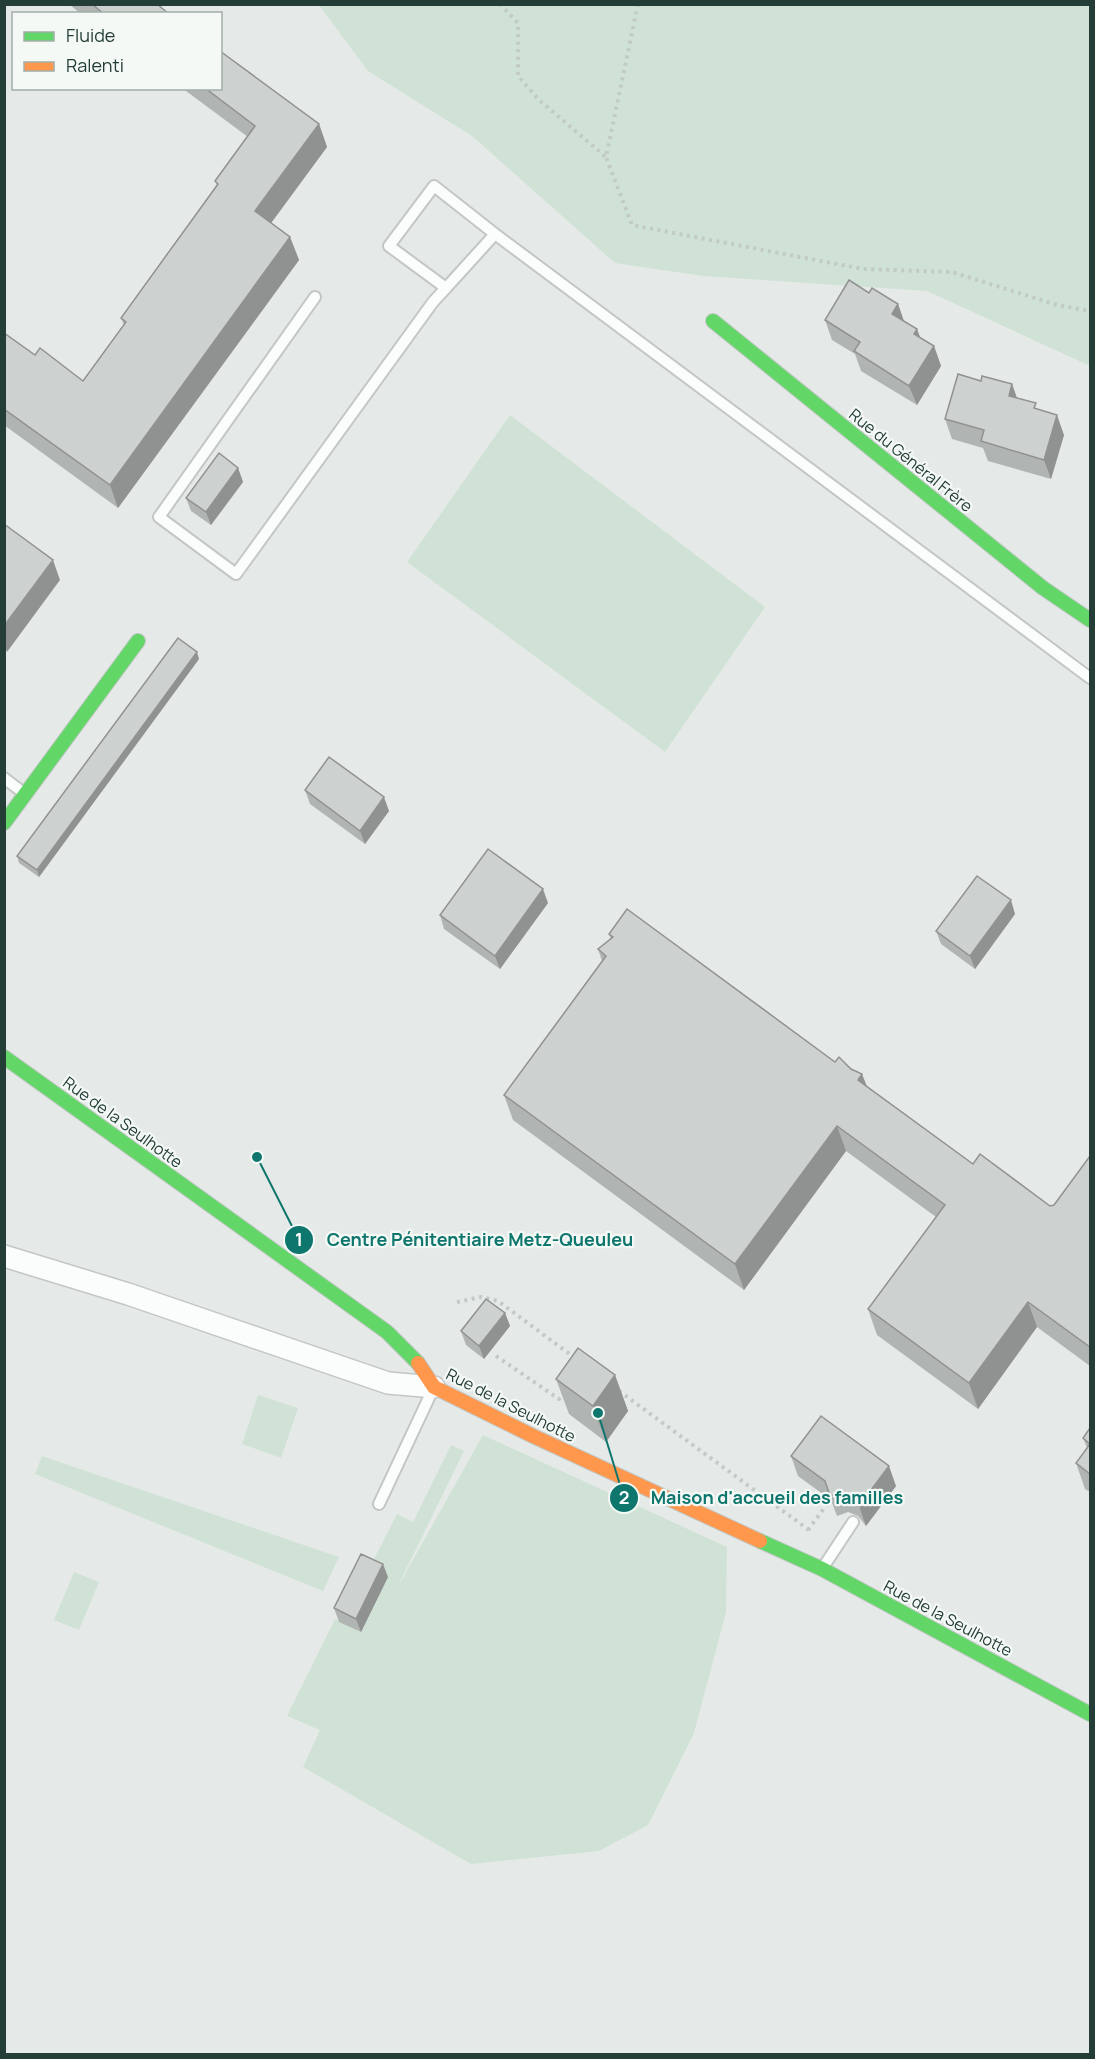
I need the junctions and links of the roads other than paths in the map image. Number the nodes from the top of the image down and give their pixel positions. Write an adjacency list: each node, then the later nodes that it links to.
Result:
1 (495, 234): 2 (lane); 2 (lane); 7 (lane)
2 (446, 288): 3 (lane)
3 (315, 297)
4 (713, 321): 5 (street, Rue du Général Frère)
5 (1090, 620)
6 (138, 640): 9 (street)
7 (1090, 678)
8 (4, 778): 9 (lane)
9 (25, 795): 10 (street)
10 (4, 823)
11 (4, 1057): 13 (street, Rue de la Seulhotte)
12 (4, 1256): 13 (street)
13 (434, 1387): 14 (lane); 16 (street, Rue de la Seulhotte)
14 (379, 1504)
15 (854, 1522): 16 (lane)
16 (822, 1569): 17 (street, Rue de la Seulhotte)
17 (1090, 1714)

